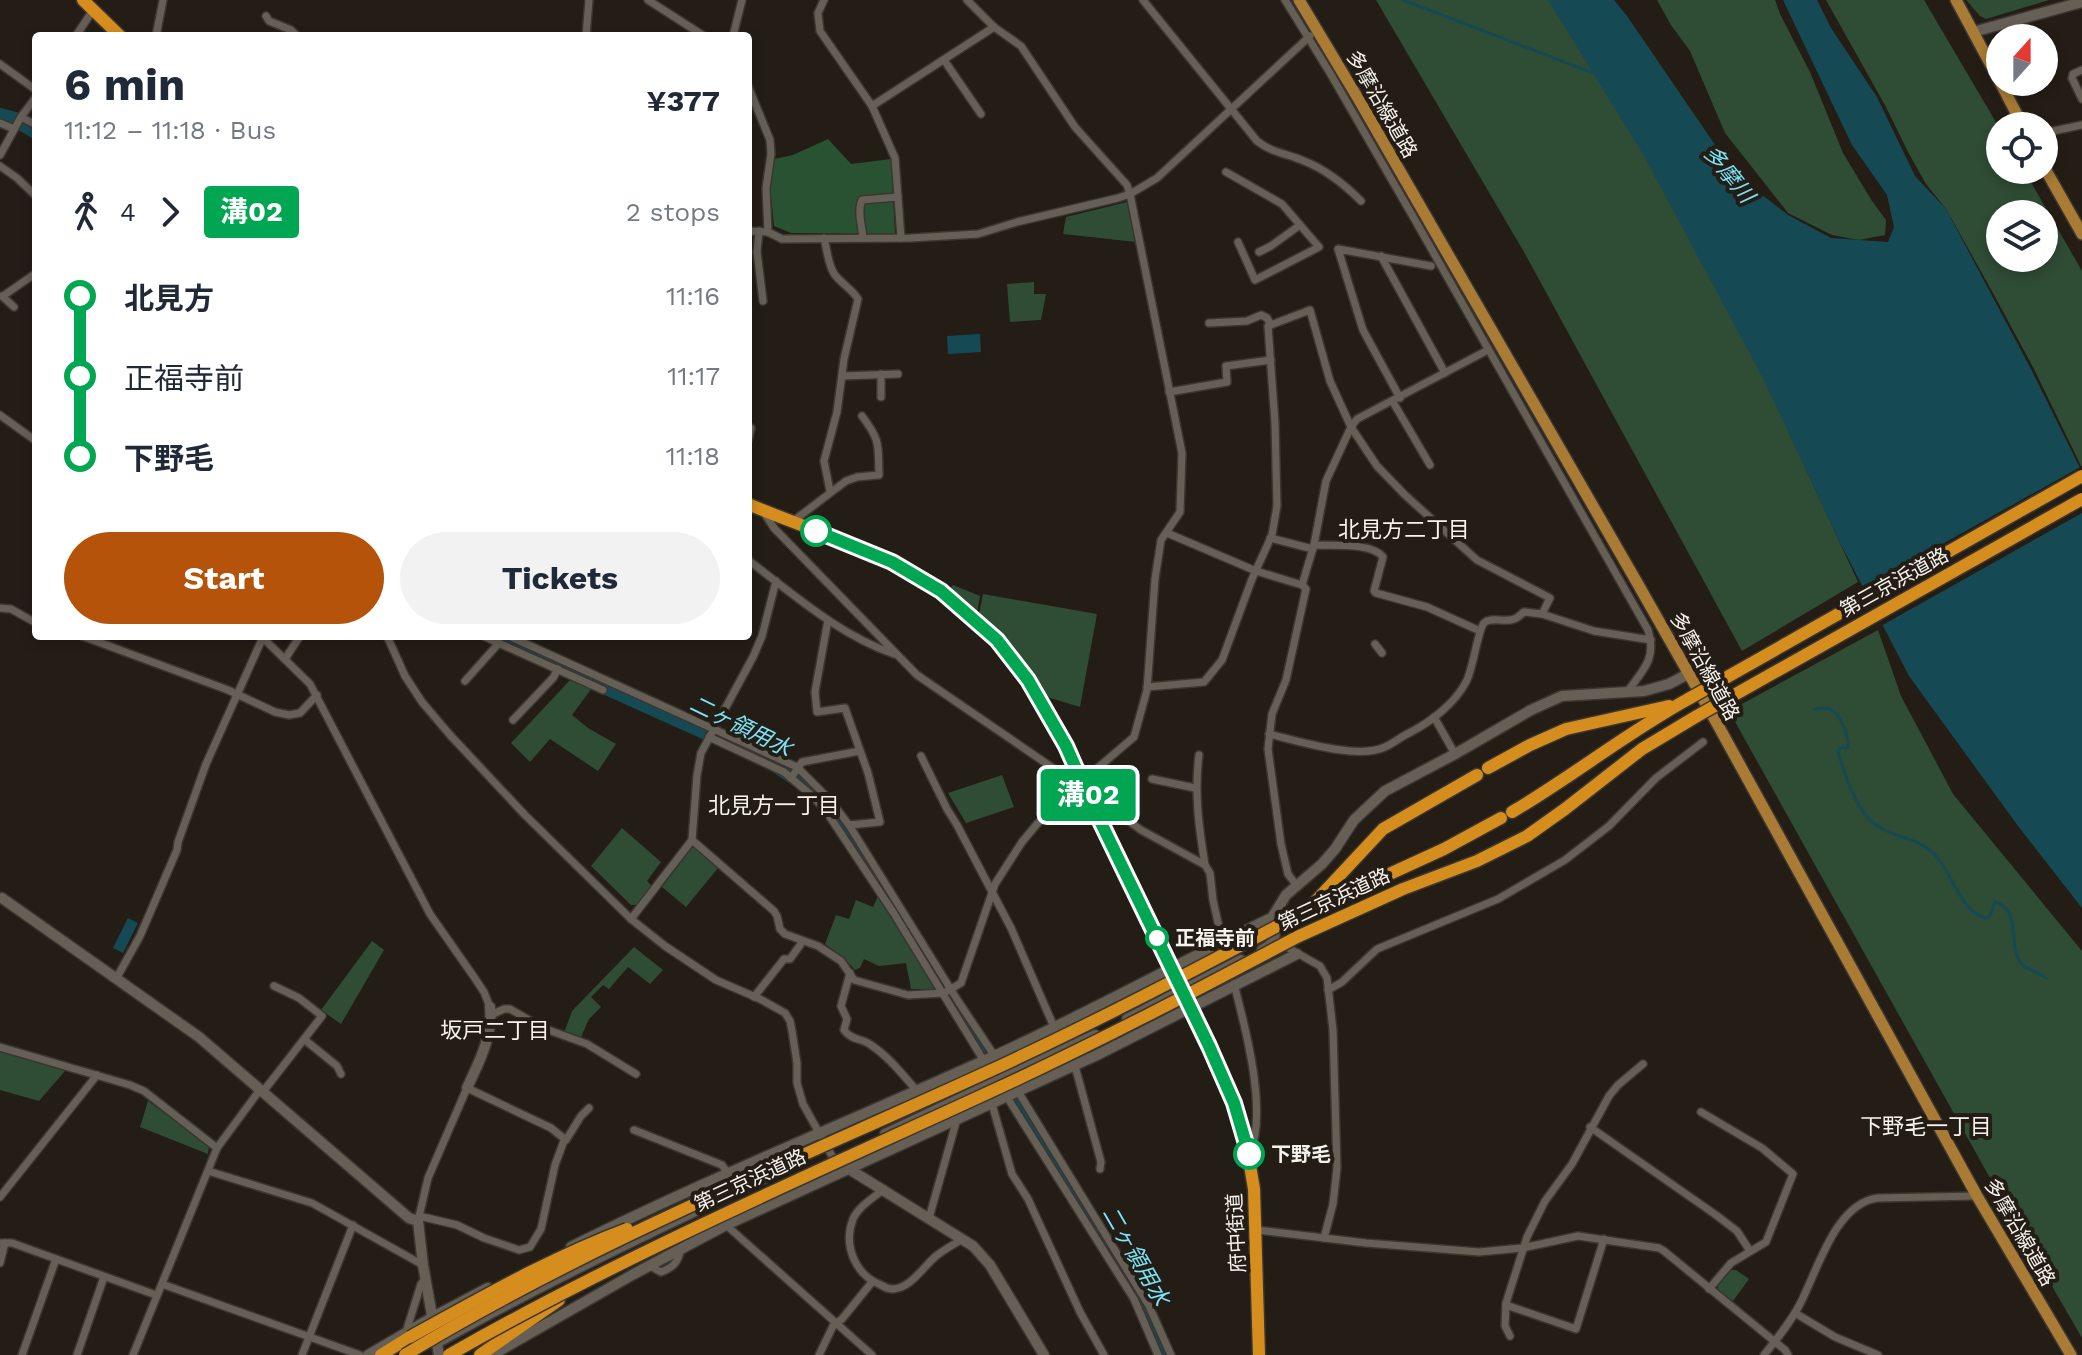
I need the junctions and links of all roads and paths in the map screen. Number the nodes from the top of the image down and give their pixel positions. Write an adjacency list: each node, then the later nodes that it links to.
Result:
1 (83, 0): 13 (highway)
2 (163, 0): 18 (street)
3 (589, 0): 20 (street)
4 (648, 0): 21 (street)
5 (742, 0): 22 (street)
6 (1143, 0): 34 (street)
7 (1285, 0): 24 (street)
8 (1299, 0): 24 (main road, 多摩沿線道路)
9 (1956, 0): 23 (main road)
10 (819, 1): 33 (street)
11 (972, 1): 15 (street)
12 (2082, 2): 23 (street)
13 (93, 10): 16 (street); 17 (highway)
14 (266, 16): 19 (street)
15 (994, 27): 26 (street); 46 (street)
16 (79, 32)
17 (116, 32)
18 (157, 32)
19 (293, 32)
20 (586, 32)
21 (698, 32)
22 (734, 32)
23 (1973, 32): 25 (main road)
24 (1313, 34): 34 (street); 67 (street); 113 (main road, 多摩沿線道路)
25 (1986, 56)
26 (944, 60): 33 (street); 35 (street)
27 (0, 64): 29 (street)
28 (2082, 70): 31 (street)
29 (32, 87)
30 (752, 96): 52 (street)
31 (2082, 99)
32 (32, 103): 37 (street)
33 (872, 106): 47 (street)
34 (1231, 108): 46 (street); 48 (street)
35 (981, 114)
36 (0, 123): 37 (street)
37 (18, 123): 38 (street); 41 (street)
38 (32, 125)
39 (2082, 125): 40 (street)
40 (2058, 130)
41 (0, 155)
42 (0, 166): 45 (street)
43 (1226, 172): 49 (street)
44 (2054, 184): 53 (main road)
45 (32, 192)
46 (1130, 194): 56 (street); 73 (street)
47 (898, 197): 55 (street); 56 (street)
48 (1361, 201)
49 (1300, 225): 57 (street); 58 (street)
50 (752, 231): 51 (street)
51 (759, 231): 52 (street); 63 (street)
52 (768, 232): 54 (street)
53 (2082, 234)
54 (824, 238): 55 (street); 72 (street)
55 (863, 238): 56 (street)
56 (901, 238)
57 (1238, 242)
58 (1259, 252)
59 (1381, 256): 60 (street); 69 (street); 75 (street)
60 (1431, 266)
61 (32, 276): 62 (street)
62 (1, 295): 64 (street)
63 (763, 301)
64 (14, 307)
65 (1209, 323): 66 (street)
66 (1271, 325): 68 (street); 78 (street)
67 (1488, 350): 69 (street); 106 (street)
68 (1271, 360): 73 (street); 88 (street)
69 (1445, 373): 75 (street)
70 (881, 374): 71 (street); 72 (street); 74 (street)
71 (898, 374)
72 (842, 376): 82 (street)
73 (1169, 392): 87 (street)
74 (881, 397)
75 (1396, 400): 78 (street); 80 (street)
76 (0, 415): 79 (street)
77 (862, 416): 82 (street)
78 (1351, 427): 89 (street); 95 (street)
79 (32, 438)
80 (1430, 465)
81 (2082, 476): 120 (highway, 第三京浜道路, bridge)
82 (830, 491): 86 (street)
83 (2082, 499): 217 (highway, 第三京浜道路, bridge)
84 (752, 506): 85 (highway, 府中街道)
85 (762, 510): 86 (highway, 府中街道); 110 (street)
86 (792, 522): 133 (highway, 府中街道)
87 (1167, 533): 91 (street); 115 (street)
88 (1270, 538): 89 (street); 91 (street)
89 (1314, 547): 93 (street); 98 (street)
90 (752, 563): 92 (street)
91 (1256, 571): 93 (street); 115 (street)
92 (776, 581): 96 (street); 123 (street)
93 (1302, 585): 124 (street)
94 (0, 608): 97 (street)
95 (1542, 614): 98 (street); 106 (street)
96 (828, 620): 110 (street); 126 (street)
97 (32, 621)
98 (1480, 631): 121 (street)
99 (93, 640): 118 (street)
100 (261, 640): 118 (street)
101 (265, 640): 111 (street)
102 (297, 640): 111 (street)
103 (389, 640): 144 (street)
104 (492, 640): 107 (street)
105 (517, 640): 123 (street)
106 (1651, 640): 117 (street)
107 (499, 643): 112 (street); 114 (street)
108 (1375, 644): 109 (street)
109 (1382, 653)
110 (897, 655): 133 (street)
111 (285, 659): 119 (street)
112 (558, 669): 116 (street); 122 (street)
113 (1688, 674): 117 (street); 194 (main road, 多摩沿線道路)
114 (465, 681)
115 (1147, 687): 133 (street)
116 (603, 690)
117 (1626, 693): 127 (street)
118 (236, 694): 119 (street); 152 (street)
119 (317, 695): 160 (street)
120 (1686, 701): 142 (highway, 第三京浜道路); 142 (highway)
121 (1434, 717): 124 (street); 127 (street)
122 (513, 720)
123 (711, 733): 130 (street); 131 (street); 137 (street)
124 (1269, 734): 139 (street)
125 (1703, 742): 156 (street)
126 (860, 751): 130 (street); 136 (street)
127 (1455, 754): 139 (street)
128 (1199, 755): 134 (street)
129 (921, 756): 140 (street)
130 (797, 767): 131 (street); 136 (street)
131 (791, 778): 157 (street)
132 (1152, 779): 134 (street)
133 (1081, 782): 135 (highway, 府中街道); 140 (street)
134 (1195, 788): 138 (street)
135 (1089, 798): 138 (street); 150 (highway, 府中街道)
136 (849, 825): 157 (street)
137 (692, 840): 144 (street); 146 (street)
138 (1205, 865): 147 (street)
139 (1297, 886): 143 (street)
140 (992, 893): 157 (street); 161 (street)
141 (1, 900): 152 (street)
142 (1305, 911): 197 (highway, 第三京浜道路, bridge)
143 (1272, 916): 145 (street); 147 (street); 149 (street)
144 (631, 919): 158 (street)
145 (1274, 939): 148 (street); 149 (street)
146 (803, 941): 151 (street); 158 (street)
147 (1222, 942): 149 (street); 150 (street)
148 (1297, 954): 154 (street); 156 (street)
149 (1228, 961): 154 (street); 155 (street)
150 (1171, 968): 155 (highway, 府中街道); 161 (street)
151 (850, 973): 157 (street); 173 (street)
152 (116, 979): 174 (street)
153 (274, 986): 162 (street)
154 (1235, 986): 159 (street); 186 (street)
155 (1180, 987): 159 (highway, 府中街道); 168 (street)
156 (1328, 990): 204 (street)
157 (947, 992): 164 (street); 165 (street)
158 (754, 997): 183 (street)
159 (1191, 1008): 167 (street); 186 (highway, 府中街道)
160 (490, 1011): 170 (street); 172 (street)
161 (1054, 1027): 164 (street)
162 (305, 1040): 169 (street); 174 (street)
163 (0, 1047): 171 (street)
164 (995, 1056): 165 (street); 168 (street)
165 (984, 1061): 173 (street)
166 (1643, 1064): 181 (street)
167 (1075, 1066): 175 (street); 188 (street)
168 (1005, 1072): 175 (street); 192 (street)
169 (341, 1074)
170 (636, 1074)
171 (97, 1075): 185 (street); 195 (street)
172 (467, 1088): 184 (street); 198 (street)
173 (917, 1091): 183 (street)
174 (261, 1092): 185 (street); 198 (street)
175 (1018, 1092): 176 (street); 249 (street)
176 (1007, 1097): 177 (street); 248 (street)
177 (992, 1104): 180 (street); 247 (street)
178 (589, 1108): 184 (street)
179 (1701, 1112): 210 (street)
180 (957, 1119): 190 (street); 199 (street)
181 (1590, 1127): 209 (street); 210 (street)
182 (634, 1130): 191 (street)
183 (821, 1134): 187 (street); 190 (street)
184 (565, 1138): 198 (street)
185 (217, 1148): 189 (street)
186 (1249, 1154): 203 (highway, 府中街道)
187 (750, 1165): 191 (street); 192 (street)
188 (1100, 1169)
189 (208, 1171): 201 (street); 219 (street)
190 (846, 1172): 193 (street); 196 (street)
191 (729, 1175): 200 (street)
192 (760, 1187): 196 (street); 208 (street)
193 (884, 1189): 199 (street); 218 (street)
194 (1977, 1196): 223 (street); 254 (main road, 多摩沿線道路)
195 (0, 1197)
196 (768, 1205): 202 (street)
197 (687, 1208): 237 (highway, bridge); 238 (highway, 第三京浜道路, bridge)
198 (418, 1218): 213 (street)
199 (929, 1218): 205 (street)
200 (620, 1223): 208 (street); 224 (street)
201 (353, 1225): 213 (street); 228 (street)
202 (726, 1225): 214 (street); 225 (street)
203 (1257, 1230): 204 (street); 250 (highway, 府中街道)
204 (1324, 1238): 209 (street)
205 (963, 1239): 218 (street); 246 (street)
206 (1604, 1239): 209 (street); 220 (street); 222 (street)
207 (2, 1243): 211 (street); 212 (street)
208 (632, 1248): 214 (street); 230 (street); 240 (street)
209 (1522, 1248): 222 (street)
210 (1750, 1251): 220 (street)
211 (56, 1259): 215 (street); 231 (street)
212 (0, 1263)
213 (423, 1265): 216 (street)
214 (646, 1268): 243 (street)
215 (104, 1277): 221 (street); 232 (street)
216 (426, 1278): 224 (street); 226 (street)
217 (588, 1280): 241 (highway, 第三京浜道路, bridge); 242 (highway, bridge)
218 (872, 1282): 225 (street)
219 (162, 1284): 221 (street); 228 (street)
220 (1709, 1289): 229 (street)
221 (156, 1295): 233 (street)
222 (1506, 1305): 227 (street)
223 (1795, 1313): 229 (street); 253 (street)
224 (433, 1317): 226 (street); 230 (street)
225 (837, 1324): 244 (street); 245 (street)
226 (406, 1333): 236 (street)
227 (1510, 1336)
228 (309, 1337): 234 (street); 235 (street)
229 (1775, 1342): 251 (street); 252 (street)
230 (437, 1343): 239 (street); 240 (street)
231 (22, 1355)
232 (77, 1355)
233 (133, 1355)
234 (302, 1355)
235 (360, 1355)
236 (368, 1355)
237 (381, 1355)
238 (405, 1355)
239 (417, 1355)
240 (439, 1355)
241 (449, 1355)
242 (480, 1355)
243 (492, 1355)
244 (819, 1355)
245 (872, 1355)
246 (1044, 1355)
247 (1104, 1355)
248 (1158, 1355)
249 (1171, 1355)
250 (1259, 1355)
251 (1764, 1355)
252 (1788, 1355)
253 (1878, 1355)
254 (2071, 1355)

